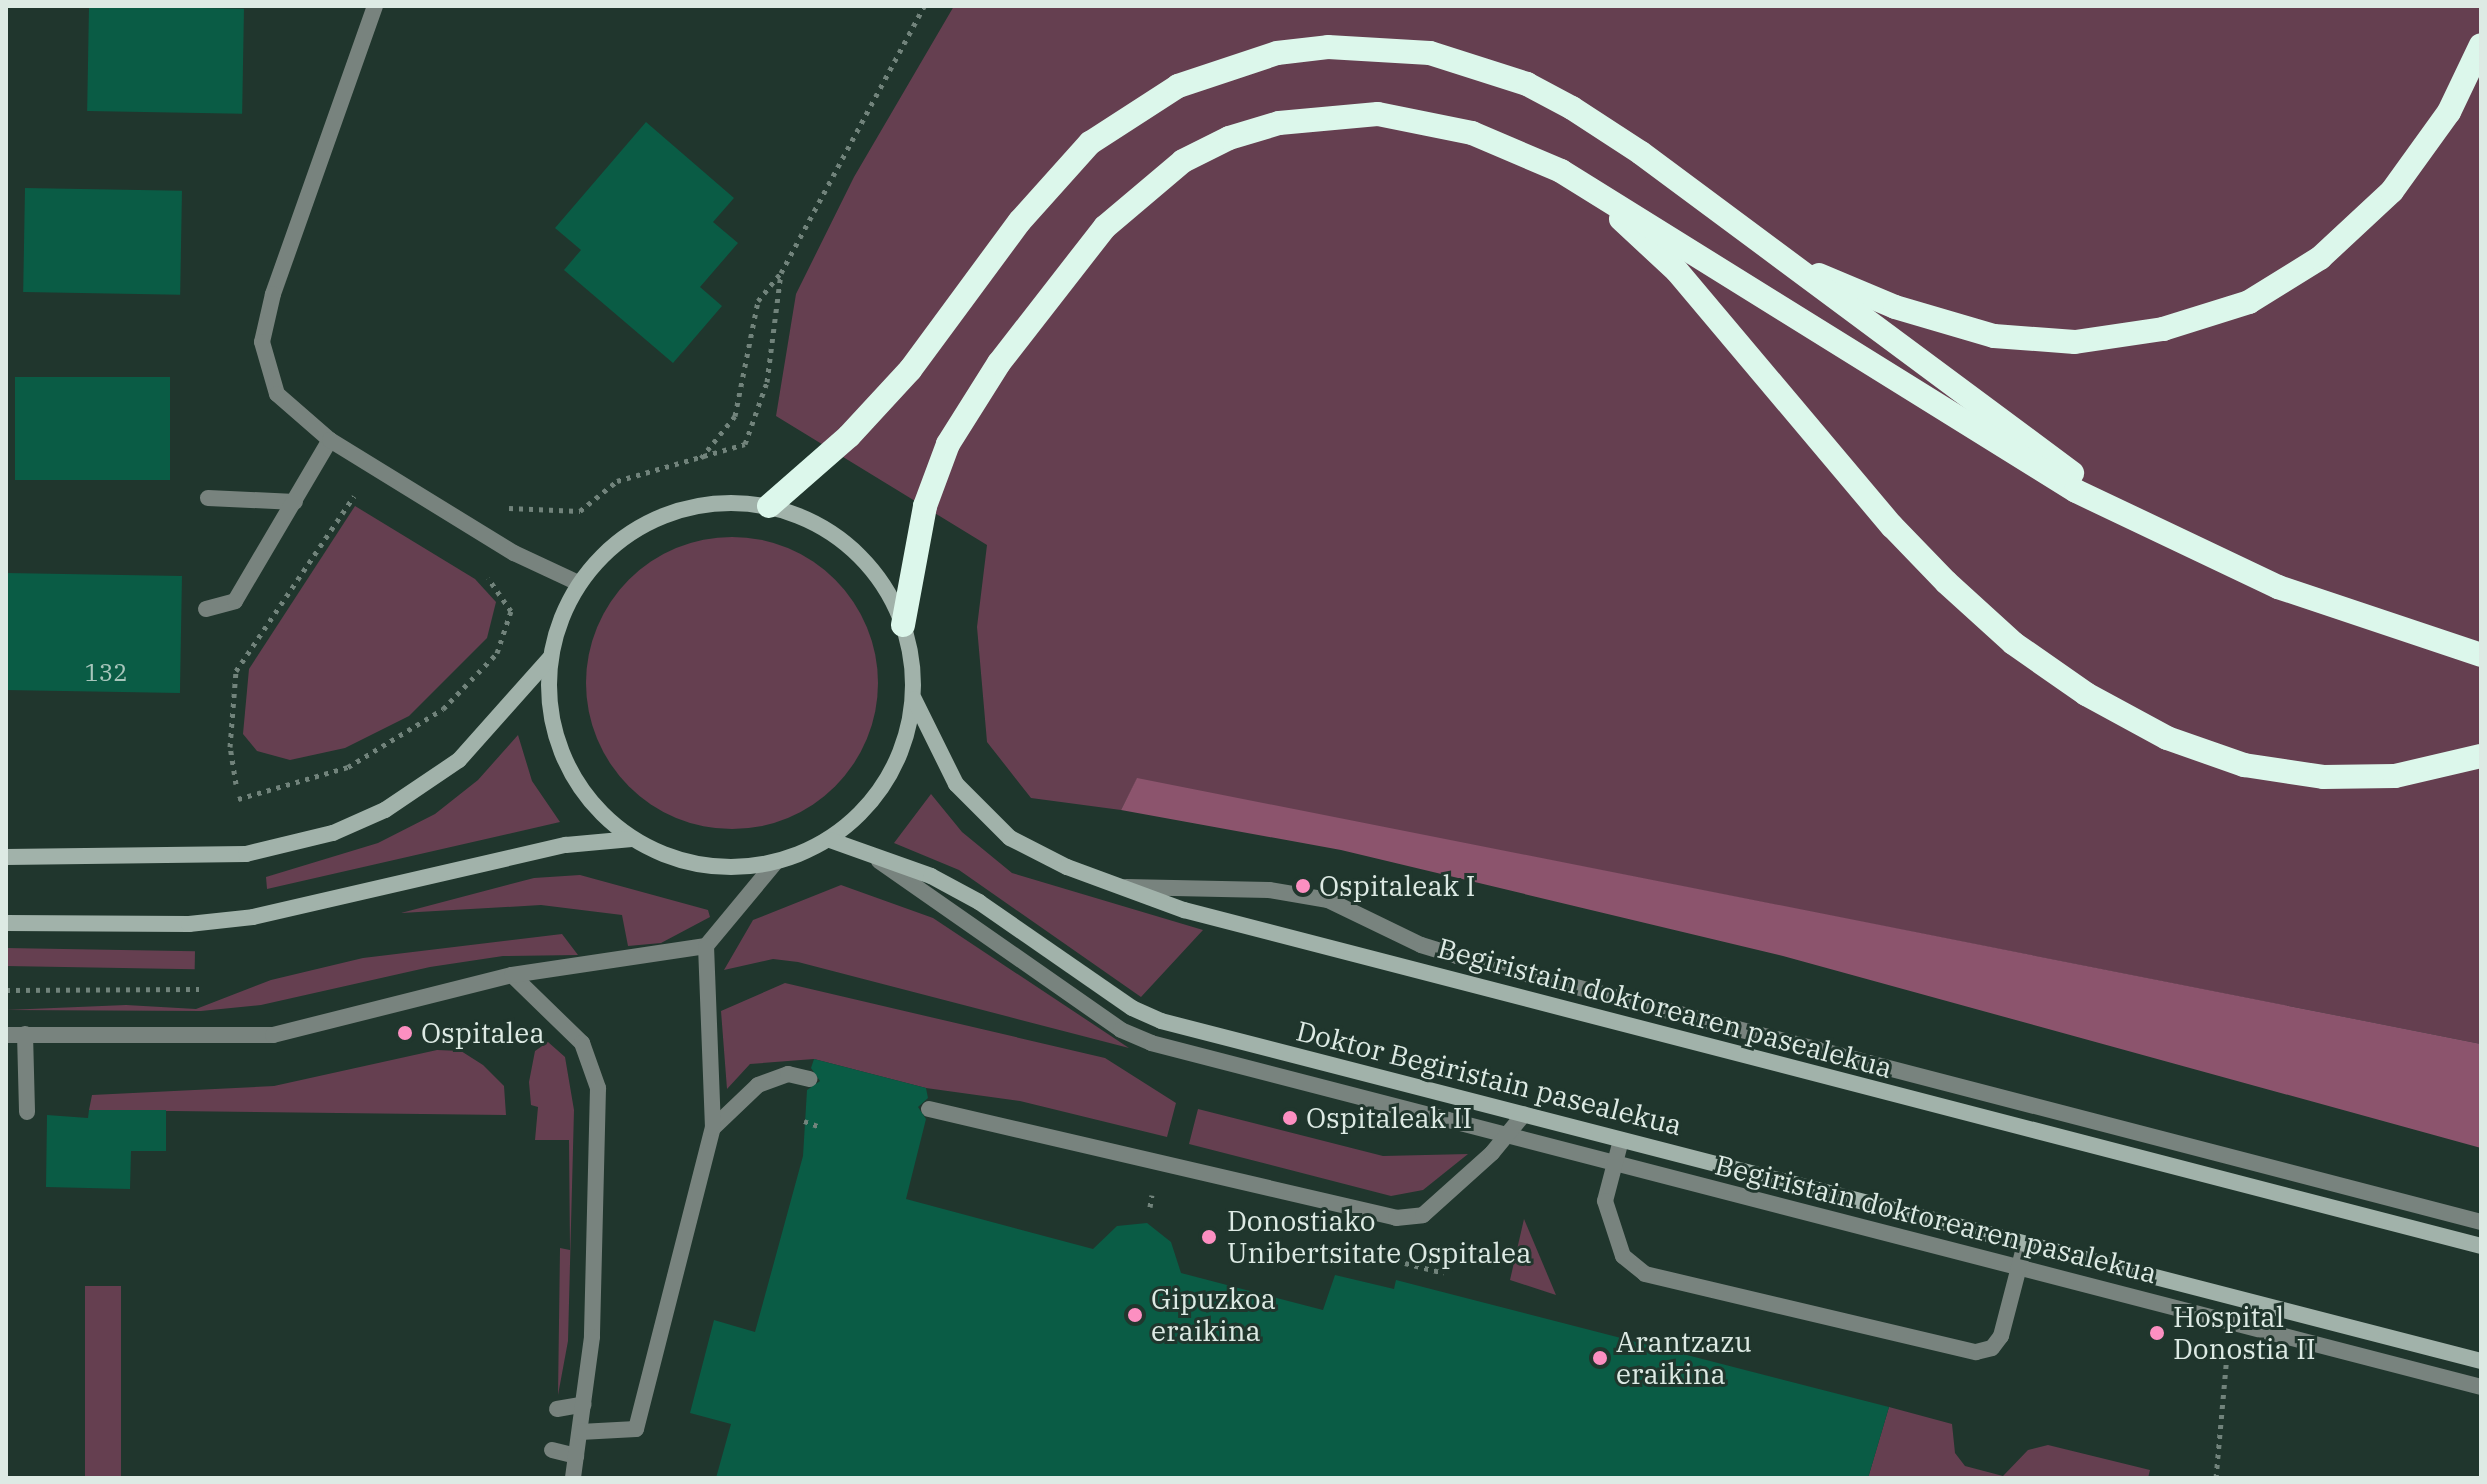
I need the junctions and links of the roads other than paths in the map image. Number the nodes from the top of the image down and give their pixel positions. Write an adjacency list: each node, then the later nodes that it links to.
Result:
1 (375, 6): 5 (street)
2 (2481, 45): 4 (highway)
3 (1587, 187): 9 (highway); 12 (highway); 16 (highway)
4 (1771, 249): 8 (highway); 9 (highway)
5 (330, 440): 7 (street); 10 (street)
6 (208, 498): 7 (street)
7 (295, 502): 11 (street)
8 (769, 506): 10 (main road); 12 (main road)
9 (2208, 554): 13 (highway)
10 (578, 583): 14 (main road)
11 (206, 609)
12 (903, 625): 15 (main road)
13 (2481, 655)
14 (550, 658): 17 (main road); 20 (main road)
15 (914, 699): 18 (main road); 22 (main road, Begiristain doktorearen pasealekua)
16 (2481, 756)
17 (632, 839): 21 (main road); 23 (main road)
18 (830, 840): 19 (main road, Doktor Begiristain pasealekua); 21 (main road)
19 (868, 853): 31 (main road, Doktor Begiristain pasealekua); 33 (street, Begiristain doktorearen pasalekua)
20 (6, 857)
21 (775, 863): 24 (street)
22 (1123, 887): 36 (street); 38 (main road, Begiristain doktorearen pasealekua)
23 (6, 923)
24 (706, 946): 25 (street); 32 (street)
25 (512, 975): 26 (street); 42 (street)
26 (25, 1034): 27 (street); 30 (street)
27 (6, 1035)
28 (809, 1079): 32 (street)
29 (929, 1109): 33 (street)
30 (27, 1112)
31 (1524, 1114): 33 (street); 34 (main road, Doktor Begiristain pasealekua)
32 (713, 1128): 44 (street)
33 (1507, 1135): 35 (street, Begiristain doktorearen pasalekua)
34 (1621, 1140): 35 (street); 37 (main road, Doktor Begiristain pasealekua)
35 (1615, 1163): 39 (street, Begiristain doktorearen pasalekua); 39 (street)
36 (2481, 1222)
37 (2025, 1244): 39 (street); 40 (main road, Doktor Begiristain pasealekua)
38 (2481, 1246)
39 (2019, 1267): 41 (street, Begiristain doktorearen pasalekua)
40 (2481, 1361)
41 (2481, 1387)
42 (584, 1404): 43 (street); 44 (street)
43 (557, 1409)
44 (580, 1432): 46 (street)
45 (552, 1450): 46 (street)
46 (576, 1456): 47 (street)
47 (573, 1478)

